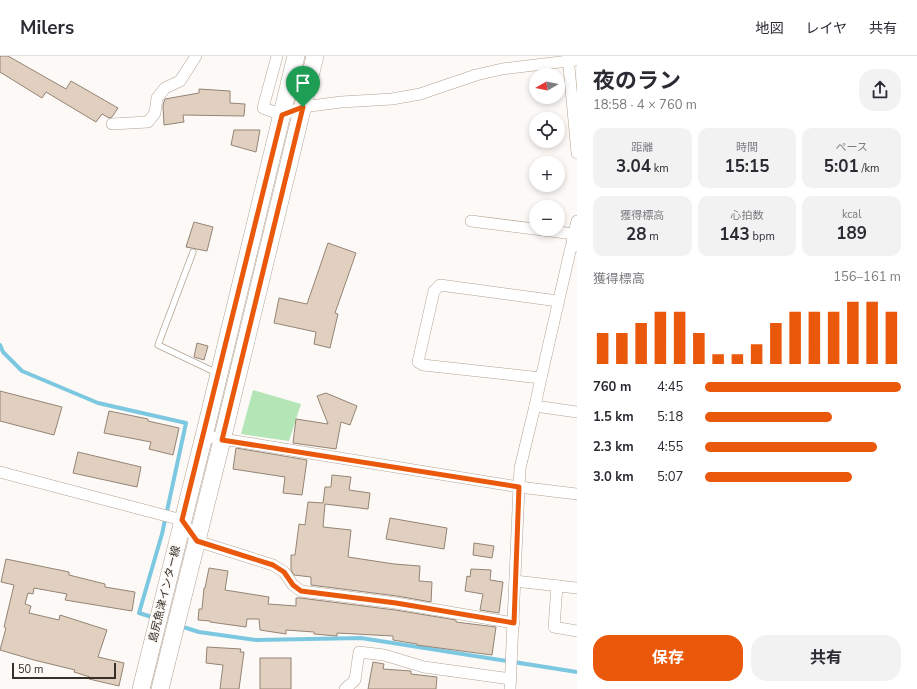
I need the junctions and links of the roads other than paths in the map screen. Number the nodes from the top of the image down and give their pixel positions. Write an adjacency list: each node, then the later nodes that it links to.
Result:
1 (196, 56): 8 (street)
2 (277, 56): 7 (street)
3 (296, 56): 7 (main road, 島尻魚津インター線)
4 (315, 56): 6 (main road, 島尻魚津インター線)
5 (571, 59): 6 (street); 9 (street)
6 (303, 107): 7 (street); 21 (main road, 島尻魚津インター線)
7 (282, 115): 16 (main road, 島尻魚津インター線)
8 (112, 124)
9 (577, 153)
10 (577, 220): 12 (street)
11 (471, 221): 12 (street)
12 (574, 234): 13 (street)
13 (574, 246): 15 (street)
14 (193, 252): 16 (lane)
15 (558, 301): 17 (street); 17 (street)
16 (219, 374): 20 (main road, 島尻魚津インター線)
17 (541, 378): 18 (street)
18 (535, 406): 19 (street); 23 (street)
19 (577, 412)
20 (204, 436): 21 (street); 25 (main road, 島尻魚津インター線)
21 (222, 440): 23 (street); 26 (main road, 島尻魚津インター線)
22 (0, 472): 25 (street)
23 (519, 487): 24 (street); 27 (street)
24 (577, 494)
25 (182, 520): 26 (street); 33 (main road, 島尻魚津インター線)
26 (197, 541): 30 (street); 34 (main road, 島尻魚津インター線)
27 (515, 581): 28 (street); 30 (street)
28 (557, 586): 29 (street); 31 (street)
29 (577, 588)
30 (514, 623): 32 (street)
31 (577, 631)
32 (511, 684): 35 (street)
33 (141, 689)
34 (160, 689)
35 (345, 689)

